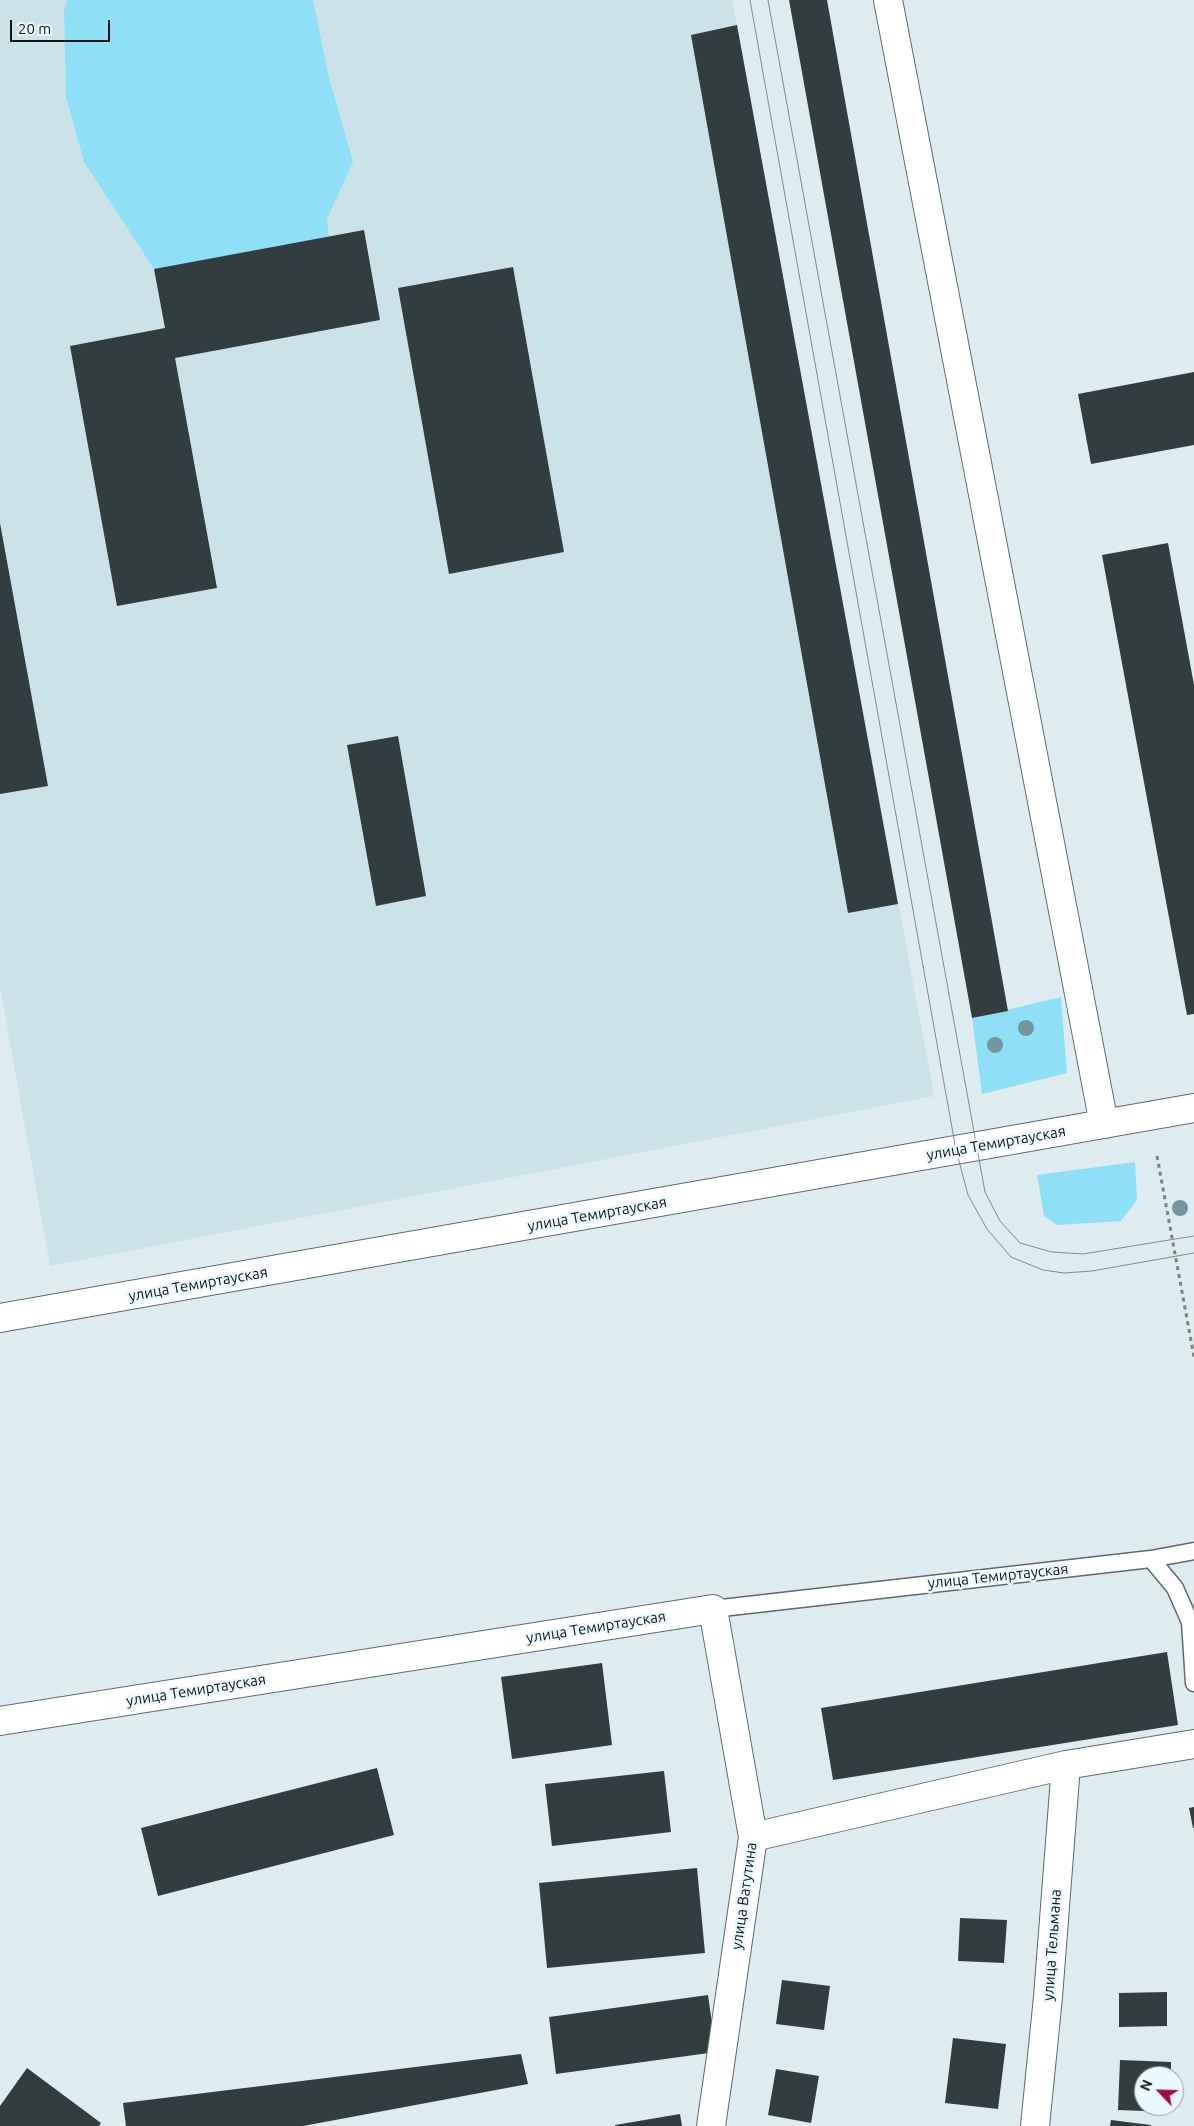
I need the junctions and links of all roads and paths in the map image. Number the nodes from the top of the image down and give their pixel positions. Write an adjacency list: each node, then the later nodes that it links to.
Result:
1 (888, 0): 3 (street)
2 (1194, 1108): 3 (street, улица Темиртауская)
3 (1104, 1124): 5 (street, улица Темиртауская)
4 (1157, 1156): 6 (path)
5 (0, 1318)
6 (1194, 1356)
7 (1194, 1551): 8 (lane, улица Темиртауская)
8 (1151, 1559): 9 (lane, улица Темиртауская); 10 (lane)
9 (713, 1609): 11 (street, улица Темиртауская); 14 (street, улица Ватутина)
10 (1194, 1683)
11 (0, 1721)
12 (1194, 1744): 13 (street)
13 (1066, 1764): 14 (street); 16 (street, улица Тельмана)
14 (753, 1837): 15 (street, улица Ватутина)
15 (711, 2126)
16 (1035, 2126)

